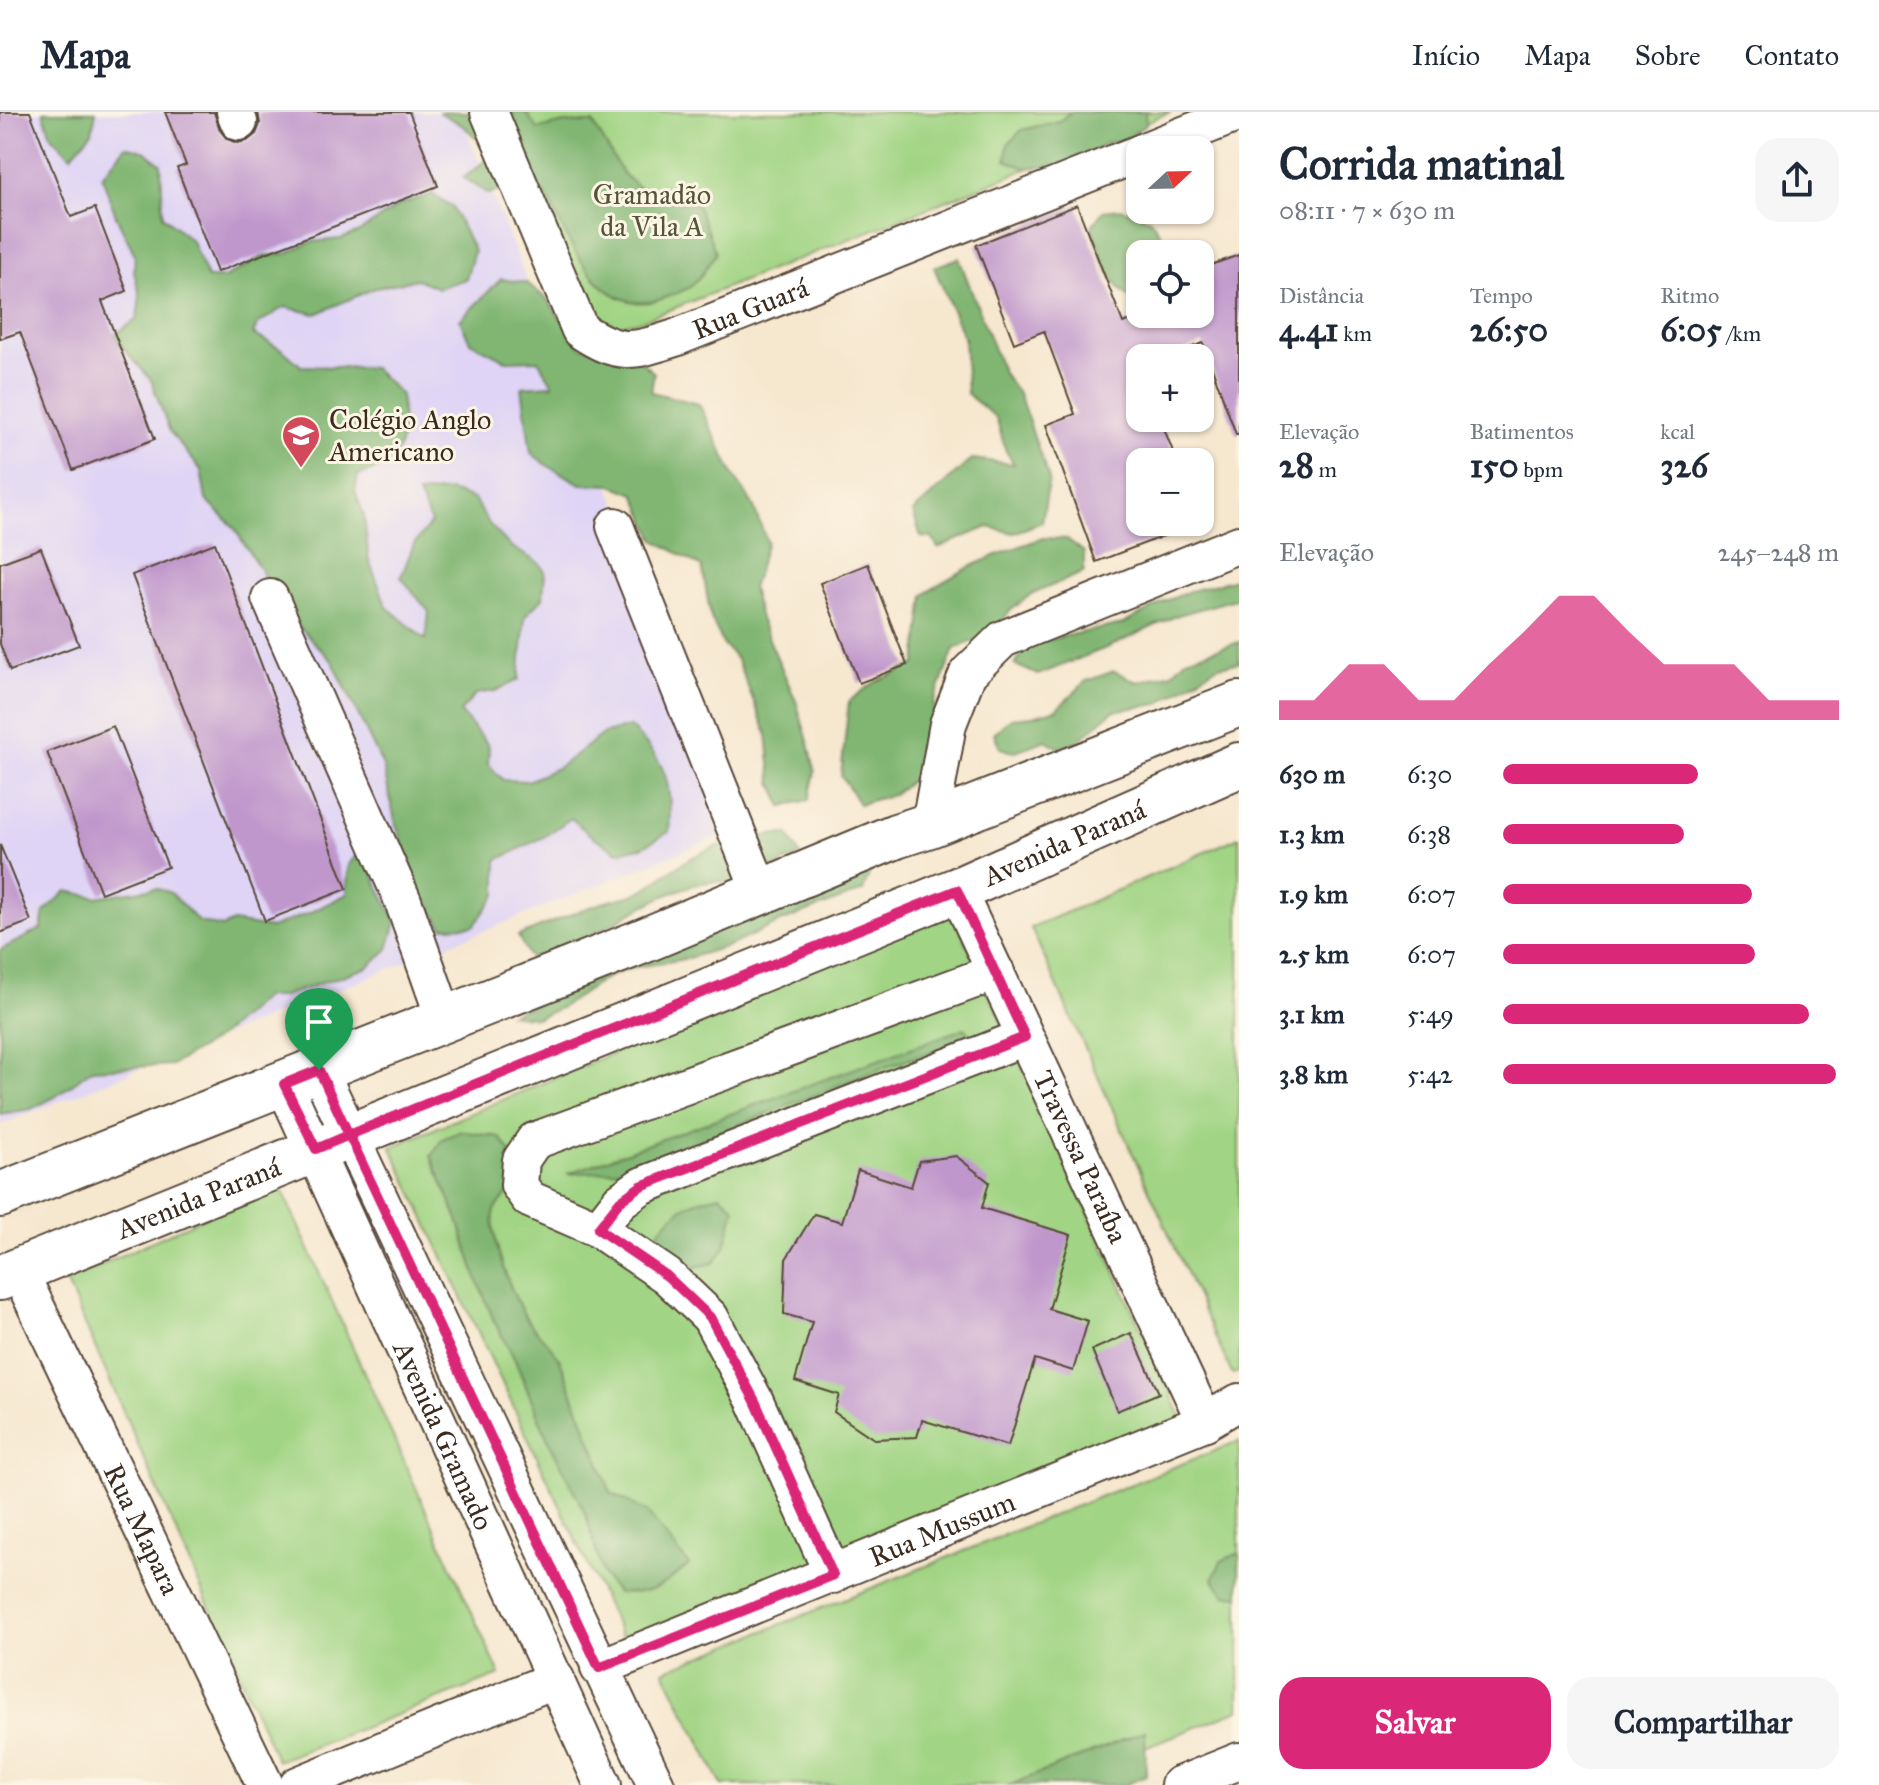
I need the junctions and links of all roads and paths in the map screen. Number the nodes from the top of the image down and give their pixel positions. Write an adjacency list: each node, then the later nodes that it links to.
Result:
1 (489, 112): 4 (street, Rua Guará)
2 (1239, 113): 3 (street)
3 (1181, 136)
4 (1126, 159)
5 (615, 526): 12 (street)
6 (1239, 544): 10 (street)
7 (270, 598): 14 (street)
8 (1239, 704): 10 (main road)
9 (1239, 765): 11 (main road, Avenida Paraná)
10 (930, 825): 12 (main road)
11 (957, 890): 13 (street, Travessa Paraíba); 17 (main road, Avenida Paraná)
12 (761, 893): 14 (main road)
13 (996, 972): 15 (street, Travessa Paraíba); 19 (street)
14 (445, 1020): 16 (main road)
15 (1025, 1037): 19 (street); 22 (street, Travessa Paraíba)
16 (301, 1077): 17 (street, Avenida Gramado); 18 (main road)
17 (332, 1142): 20 (main road, Avenida Paraná); 24 (street, Avenida Gramado); 25 (street, Avenida Gramado)
18 (0, 1195)
19 (598, 1229): 23 (street)
20 (10, 1275): 27 (street, Rua Mapara)
21 (1239, 1402): 22 (street, Rua Mussum)
22 (1205, 1422): 23 (street, Rua Mussum)
23 (833, 1575): 24 (street, Rua Mussum)
24 (599, 1668): 30 (street, Avenida Gramado)
25 (556, 1679): 28 (street); 29 (street, Avenida Gramado)
26 (1239, 1761): 31 (street)
27 (265, 1785)
28 (298, 1785)
29 (603, 1785)
30 (656, 1785)
31 (1179, 1785)

